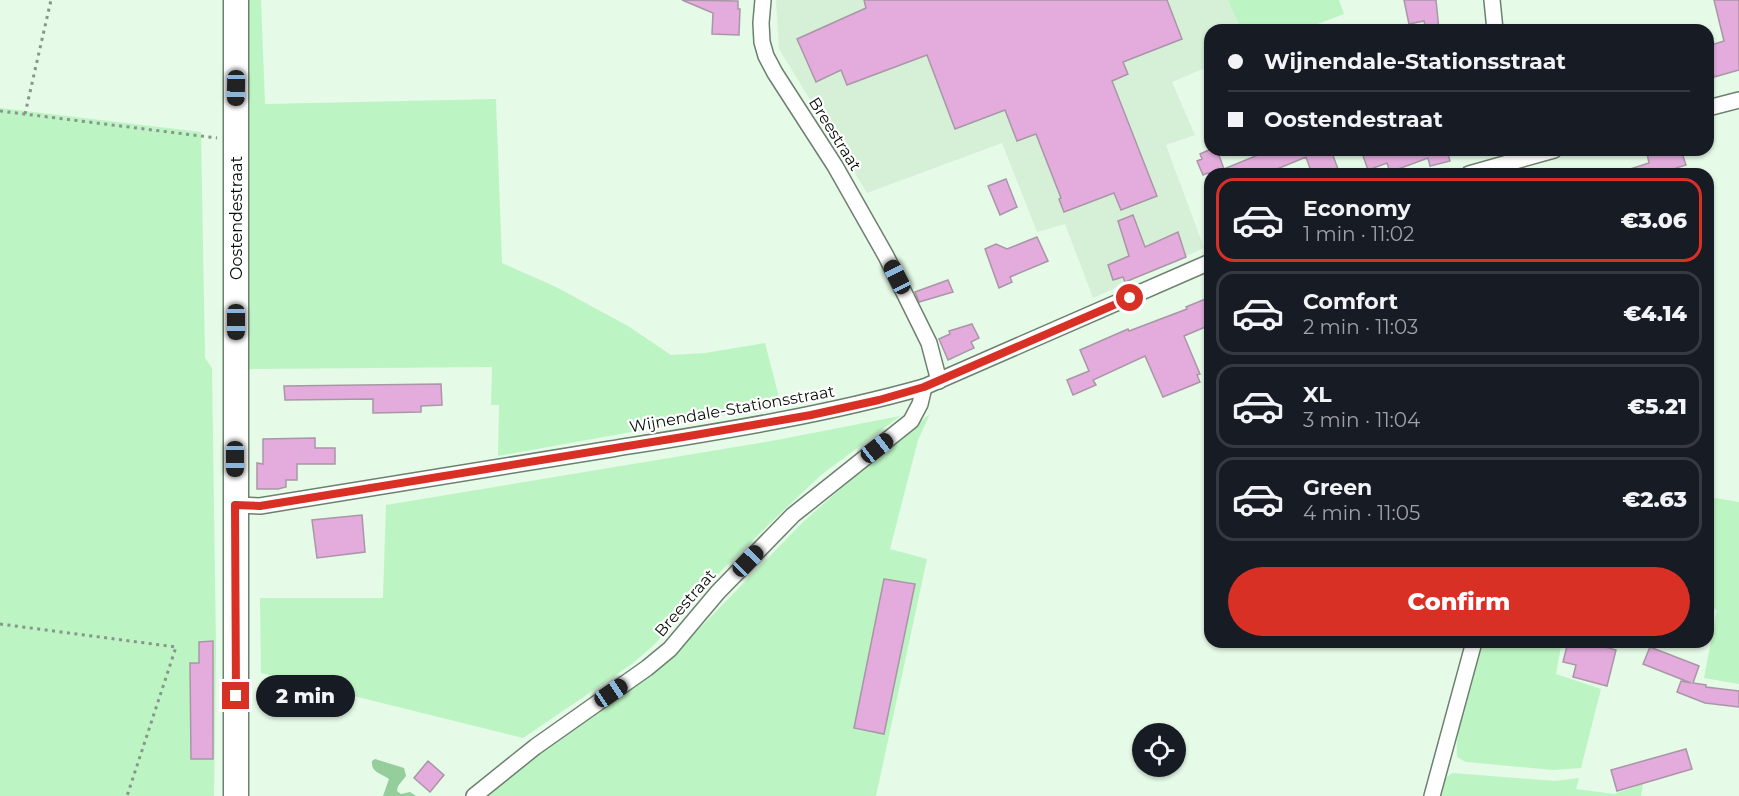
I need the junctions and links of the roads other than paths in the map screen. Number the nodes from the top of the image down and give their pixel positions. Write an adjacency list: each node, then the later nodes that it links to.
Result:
1 (236, 0): 12 (main road, Oostendestraat)
2 (763, 0): 10 (street, Breestraat)
3 (1492, 0): 4 (street)
4 (1494, 24)
5 (1739, 100): 6 (street)
6 (1714, 106)
7 (1514, 156): 8 (street)
8 (1503, 168)
9 (1204, 265): 10 (street, Wijnendale-Stationsstraat)
10 (939, 381): 11 (street, Wijnendale-Stationsstraat)
11 (924, 387): 12 (street, Wijnendale-Stationsstraat); 15 (street, Breestraat)
12 (235, 505): 14 (main road, Oostendestraat)
13 (1472, 648): 16 (street)
14 (236, 796)
15 (474, 796)
16 (1432, 796)

